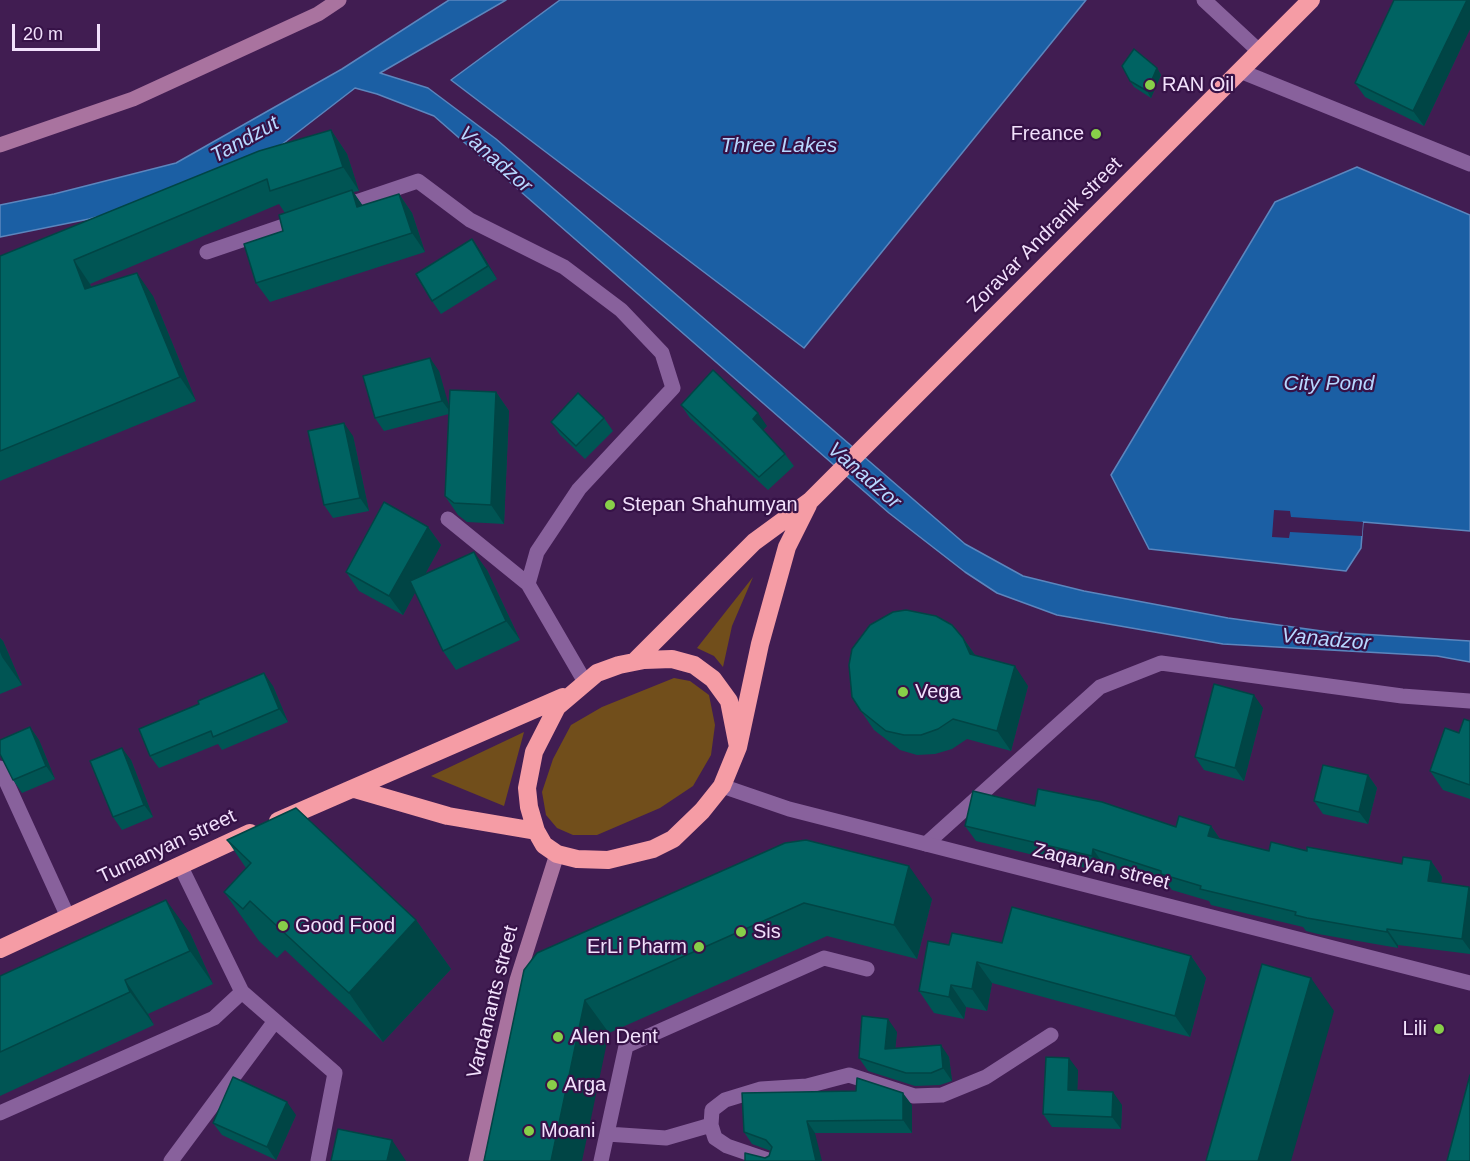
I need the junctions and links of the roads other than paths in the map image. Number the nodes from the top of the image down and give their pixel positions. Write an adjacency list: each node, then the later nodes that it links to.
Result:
1 (339, 0): 6 (street)
2 (1204, 0): 4 (street)
3 (1311, 0): 4 (highway, Zoravar Andranik street)
4 (1260, 52): 5 (highway, Zoravar Andranik street)
5 (1240, 71): 7 (street); 9 (highway, Zoravar Andranik street)
6 (0, 145)
7 (1470, 164)
8 (207, 252): 11 (street)
9 (810, 501): 12 (highway); 16 (highway)
10 (448, 519): 11 (street)
11 (528, 584): 13 (street)
12 (635, 661): 13 (highway); 16 (highway)
13 (585, 682): 14 (highway)
14 (568, 695): 19 (highway, Tumanyan street); 20 (highway)
15 (1470, 701): 21 (street)
16 (738, 747): 18 (highway)
17 (0, 768): 24 (street)
18 (722, 786): 21 (street, Zaqaryan street); 22 (highway)
19 (355, 789): 20 (highway); 23 (highway, Tumanyan street)
20 (536, 831): 22 (highway)
21 (926, 844): 27 (street, Zaqaryan street)
22 (557, 854): 36 (street, Vardanants street)
23 (180, 866): 24 (highway, Tumanyan street); 28 (street)
24 (68, 917): 25 (highway, Tumanyan street)
25 (0, 949)
26 (867, 969): 33 (street)
27 (1470, 983)
28 (242, 992): 29 (street); 31 (street)
29 (275, 1021): 34 (street); 35 (street)
30 (1051, 1035): 32 (street)
31 (0, 1113)
32 (711, 1125): 33 (street); 38 (street)
33 (607, 1134): 37 (street)
34 (171, 1161)
35 (318, 1161)
36 (476, 1161)
37 (602, 1161)
38 (771, 1161)

